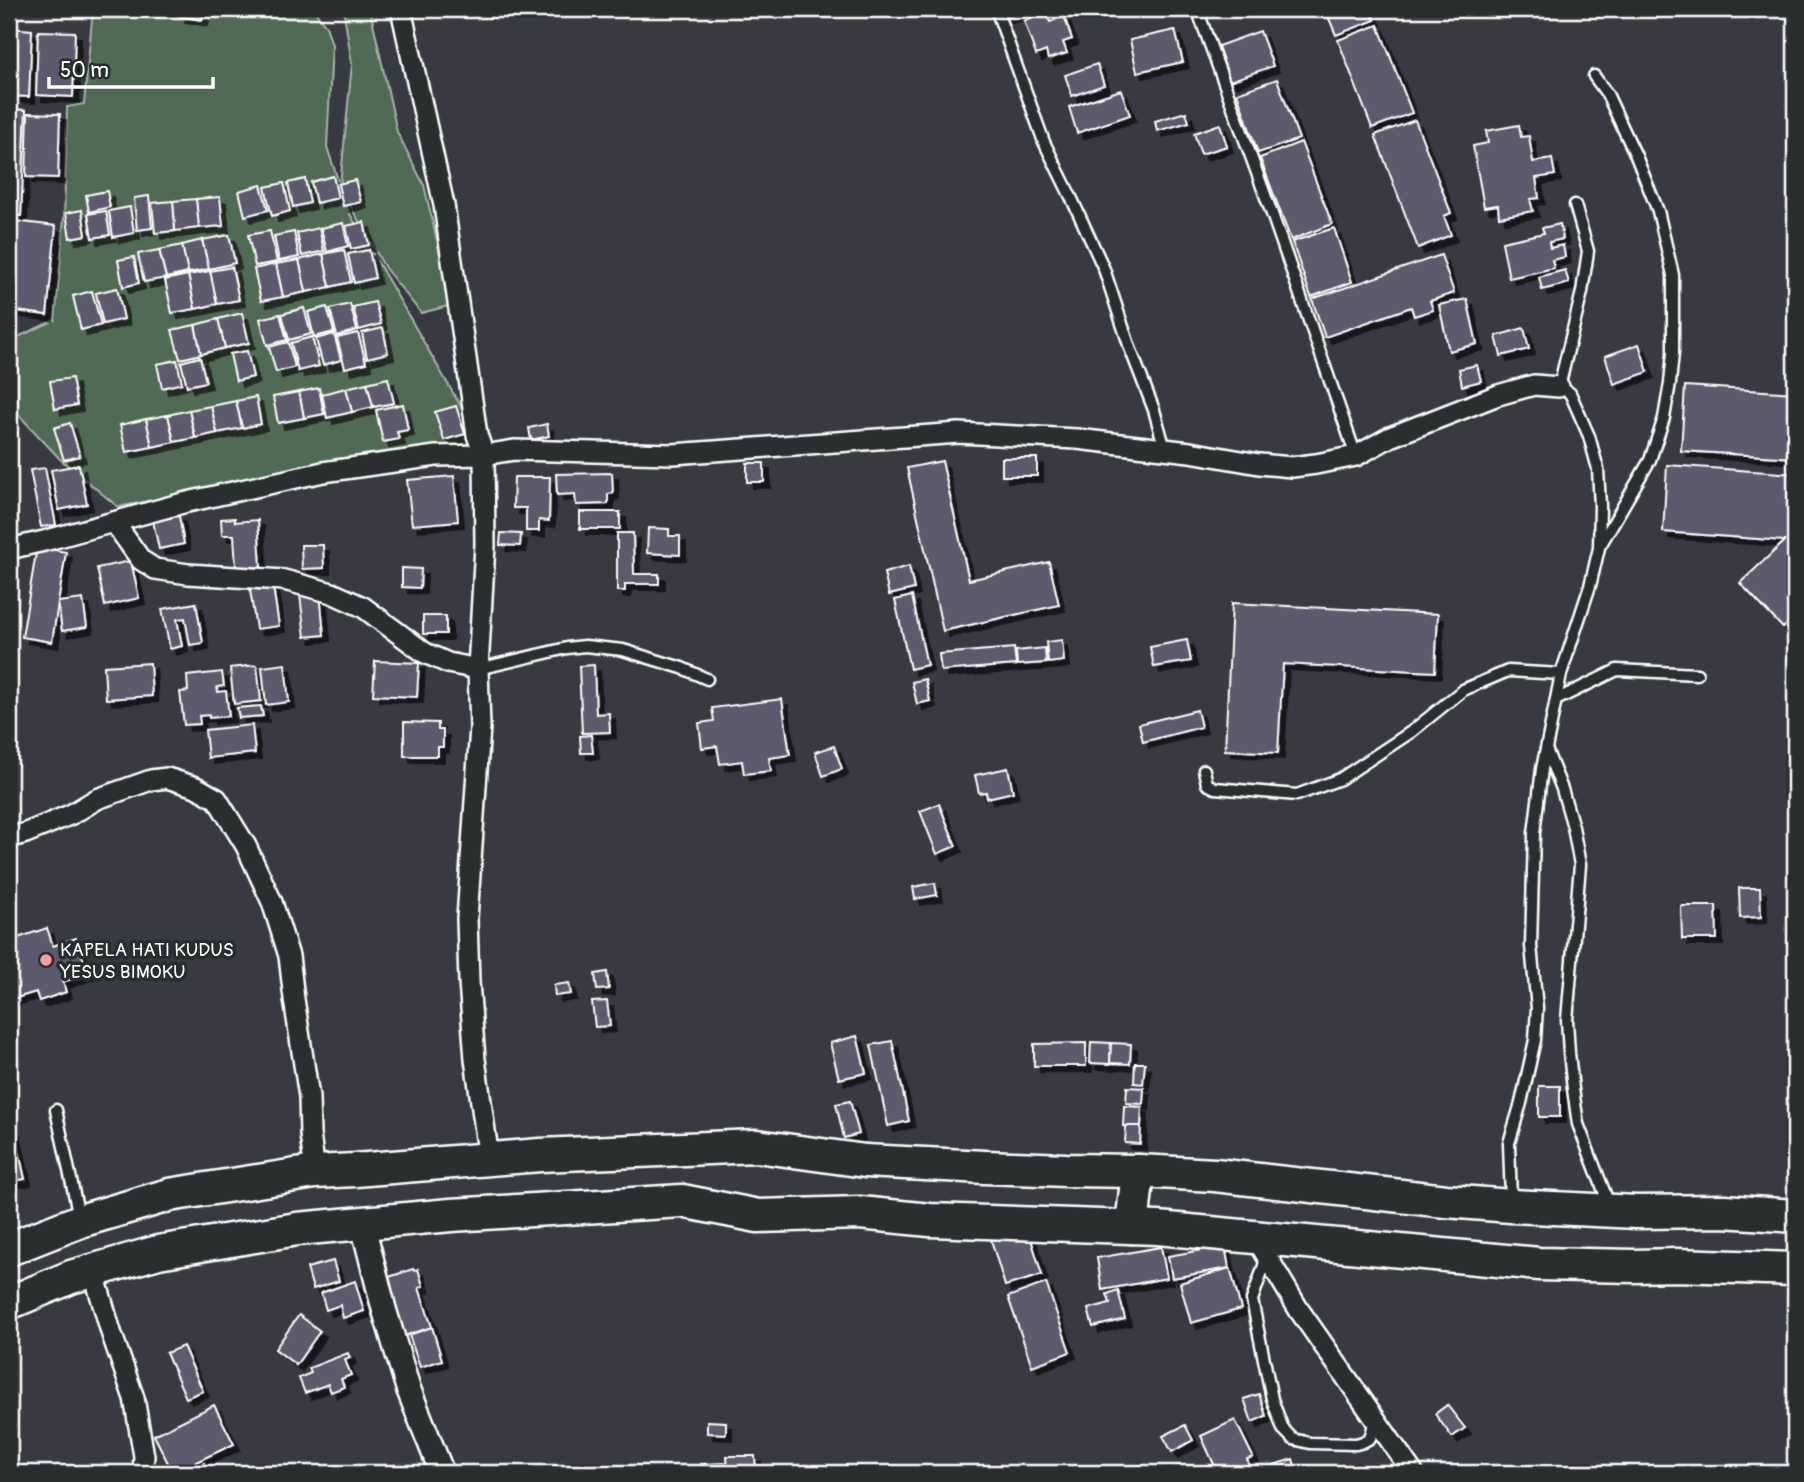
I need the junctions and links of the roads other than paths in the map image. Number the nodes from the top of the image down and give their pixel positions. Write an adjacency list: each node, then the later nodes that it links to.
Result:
1 (401, 9): 8 (street)
2 (996, 9): 7 (lane)
3 (1196, 9): 9 (lane)
4 (1594, 76): 11 (lane)
5 (1575, 205): 6 (lane)
6 (1559, 387): 9 (street); 11 (lane)
7 (1165, 449): 8 (street); 9 (street)
8 (484, 455): 10 (street); 13 (street)
9 (1356, 456)
10 (114, 522): 12 (street); 13 (street)
11 (1599, 548): 14 (lane)
12 (9, 549)
13 (478, 669): 16 (lane); 22 (street)
14 (1561, 674): 17 (lane); 19 (lane)
15 (1696, 674): 17 (lane)
16 (707, 679)
17 (1556, 700): 18 (lane)
18 (1546, 748): 25 (lane); 26 (lane)
19 (1203, 770)
20 (9, 838): 24 (street)
21 (56, 1110): 28 (lane)
22 (489, 1159): 23 (highway); 24 (highway)
23 (1138, 1171): 25 (highway); 30 (highway)
24 (315, 1172): 28 (highway)
25 (1511, 1206): 26 (highway)
26 (1612, 1211): 27 (highway)
27 (1795, 1216)
28 (80, 1221): 32 (highway)
29 (362, 1222): 30 (highway); 34 (highway); 38 (street)
30 (1132, 1227): 31 (highway)
31 (1261, 1248): 33 (highway); 36 (street); 36 (lane)
32 (9, 1249)
33 (1795, 1269)
34 (93, 1270): 35 (highway); 37 (street)
35 (9, 1303)
36 (1376, 1420): 39 (street)
37 (143, 1473)
38 (442, 1473)
39 (1413, 1473)

